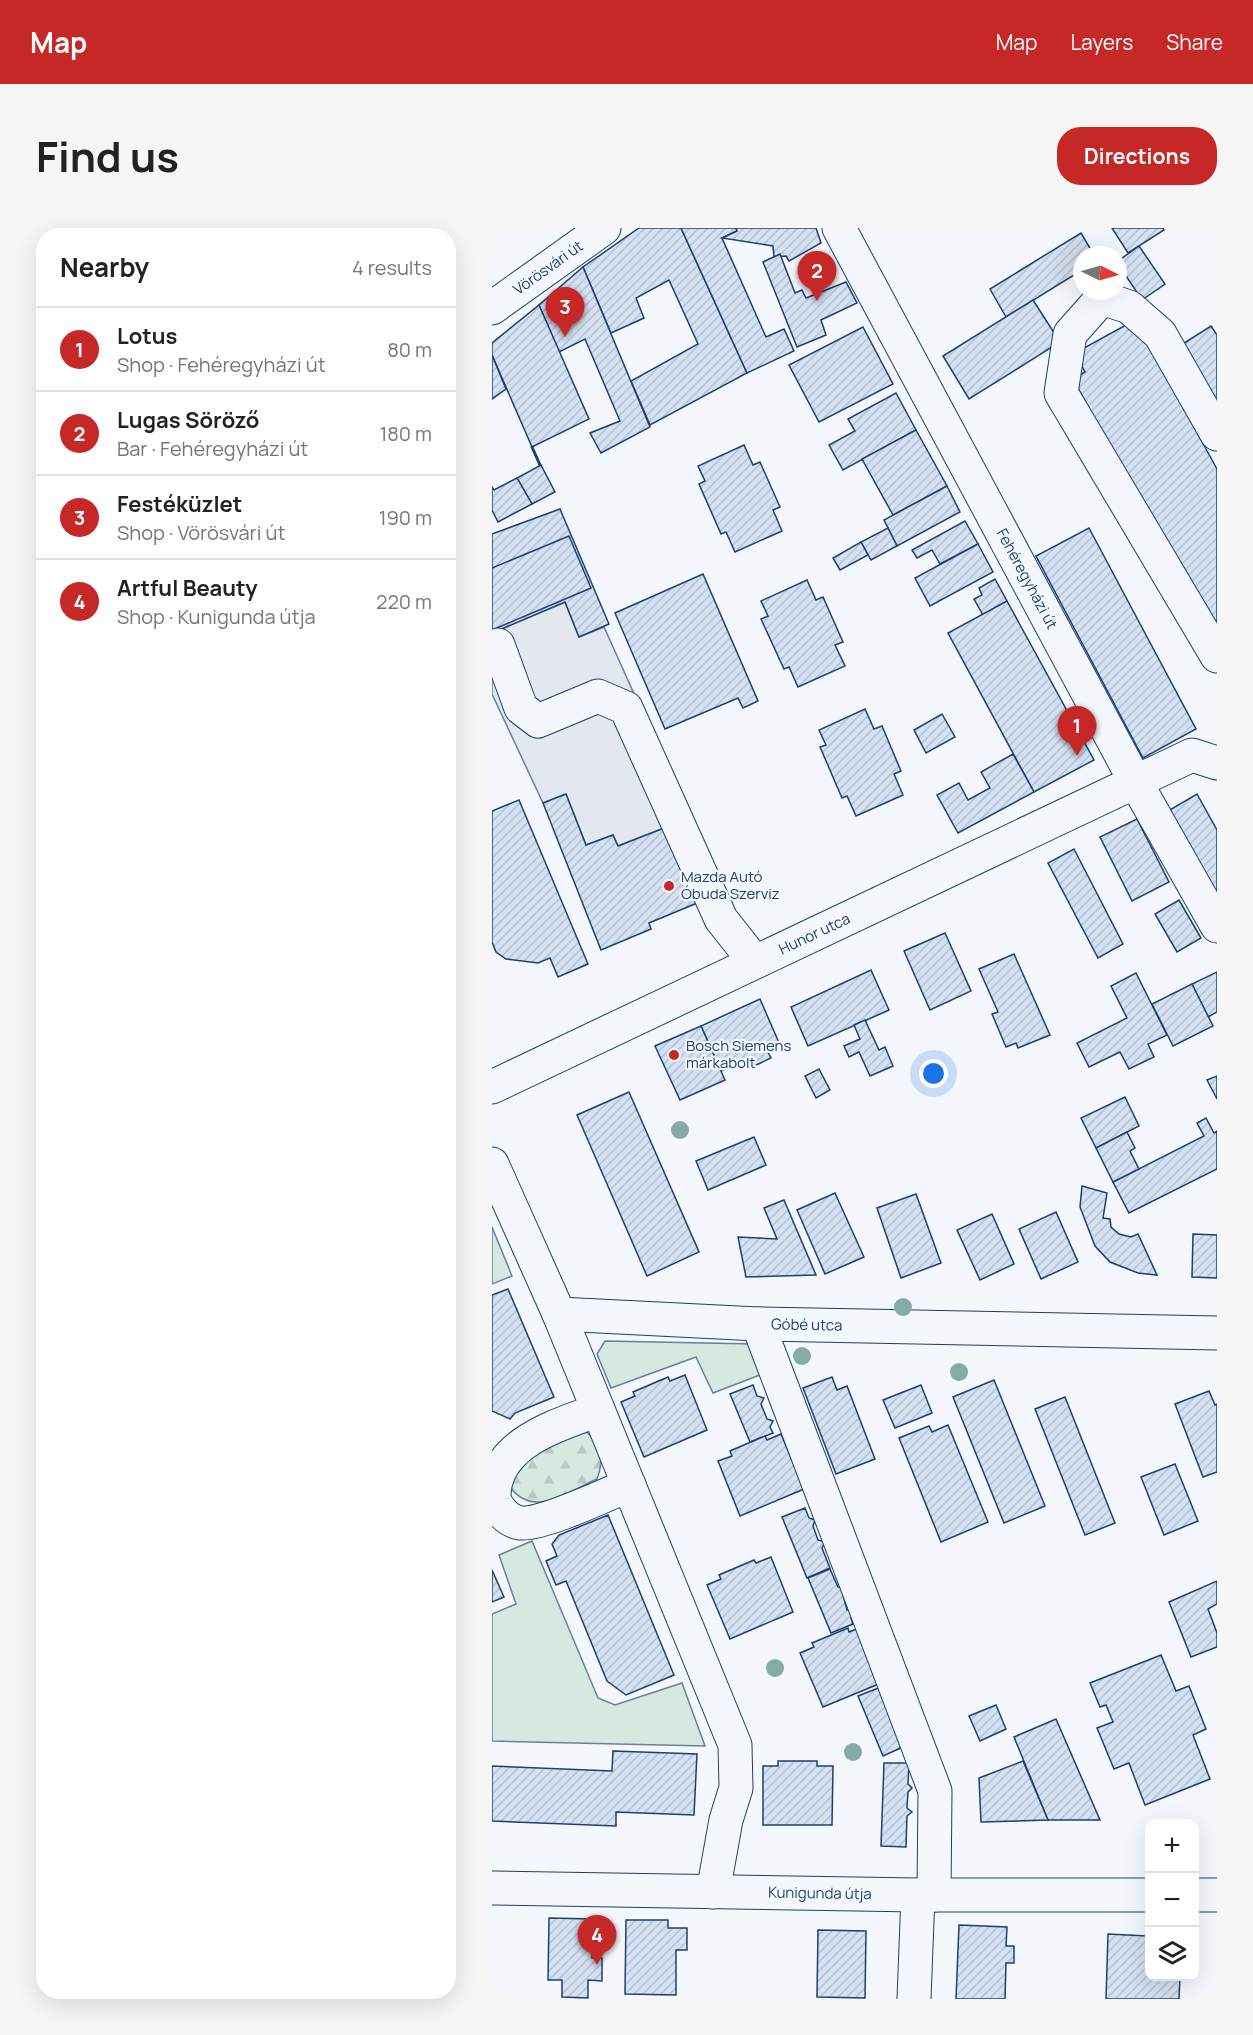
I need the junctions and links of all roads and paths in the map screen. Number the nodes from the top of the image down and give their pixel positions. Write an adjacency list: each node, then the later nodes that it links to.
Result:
1 (604, 228): 3 (street, Vörösvári út)
2 (839, 228): 8 (street, Fehéregyházi út)
3 (492, 308)
4 (1217, 434): 6 (street)
5 (498, 645): 10 (street)
6 (1217, 656)
7 (1217, 763): 8 (street, Hunor utca)
8 (1135, 781): 9 (street, Fehéregyházi út); 10 (street, Hunor utca)
9 (1217, 926)
10 (754, 962): 11 (street, Hunor utca)
11 (492, 1087)
12 (492, 1164): 13 (street)
13 (559, 1314): 14 (street, Góbé utca); 16 (street)
14 (758, 1324): 15 (street, Góbé utca); 21 (street)
15 (1217, 1333)
16 (598, 1410): 17 (street); 18 (street)
17 (629, 1485): 18 (street); 20 (street)
18 (493, 1500)
19 (492, 1888): 20 (street, Kunigunda útja)
20 (713, 1892): 21 (street, Kunigunda útja)
21 (926, 1895): 22 (street, Kunigunda útja); 25 (street)
22 (1145, 1895)
23 (1199, 1895): 24 (street)
24 (1217, 1895)
25 (914, 1999)

